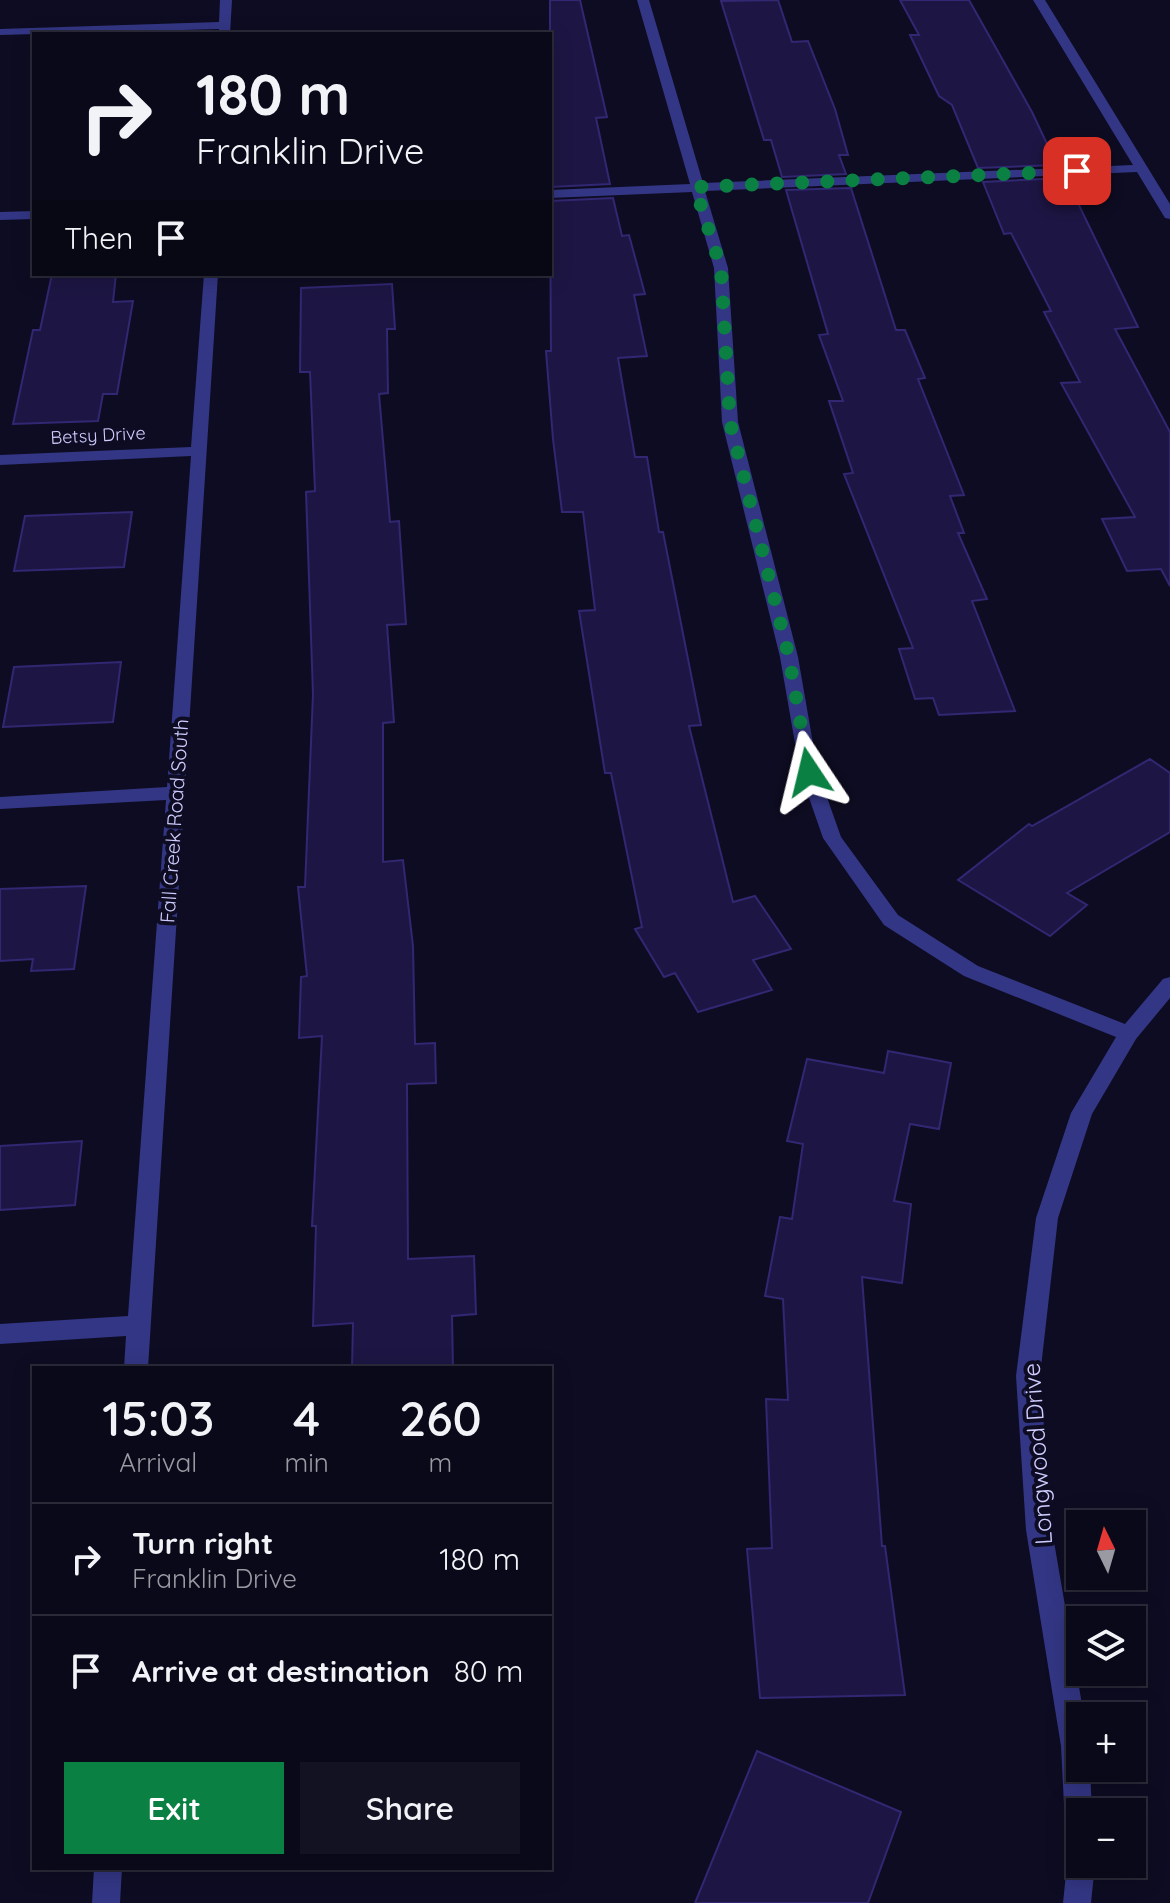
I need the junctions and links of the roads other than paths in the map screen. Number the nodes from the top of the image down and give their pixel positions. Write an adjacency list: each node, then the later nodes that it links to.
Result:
1 (226, 0): 4 (street)
2 (643, 0): 7 (street)
3 (1039, 0): 6 (street)
4 (224, 29): 5 (street)
5 (0, 32)
6 (1141, 168): 7 (street); 10 (street)
7 (695, 187): 8 (street); 18 (street)
8 (552, 194)
9 (32, 215): 11 (street)
10 (1170, 215)
11 (0, 216)
12 (211, 276): 13 (street, Fall Creek Road South)
13 (198, 451): 14 (street, Betsy Drive); 15 (street, Fall Creek Road South)
14 (0, 460)
15 (176, 793): 16 (street); 19 (street, Fall Creek Road South)
16 (0, 803)
17 (1170, 984): 18 (street, Longwood Drive)
18 (1129, 1034): 22 (street, Longwood Drive)
19 (139, 1325): 20 (street); 21 (street, Fall Creek Road South)
20 (0, 1334)
21 (136, 1366)
22 (1078, 1798)
23 (108, 1870): 25 (street)
24 (1080, 1878): 26 (street)
25 (106, 1903)
26 (1077, 1903)

